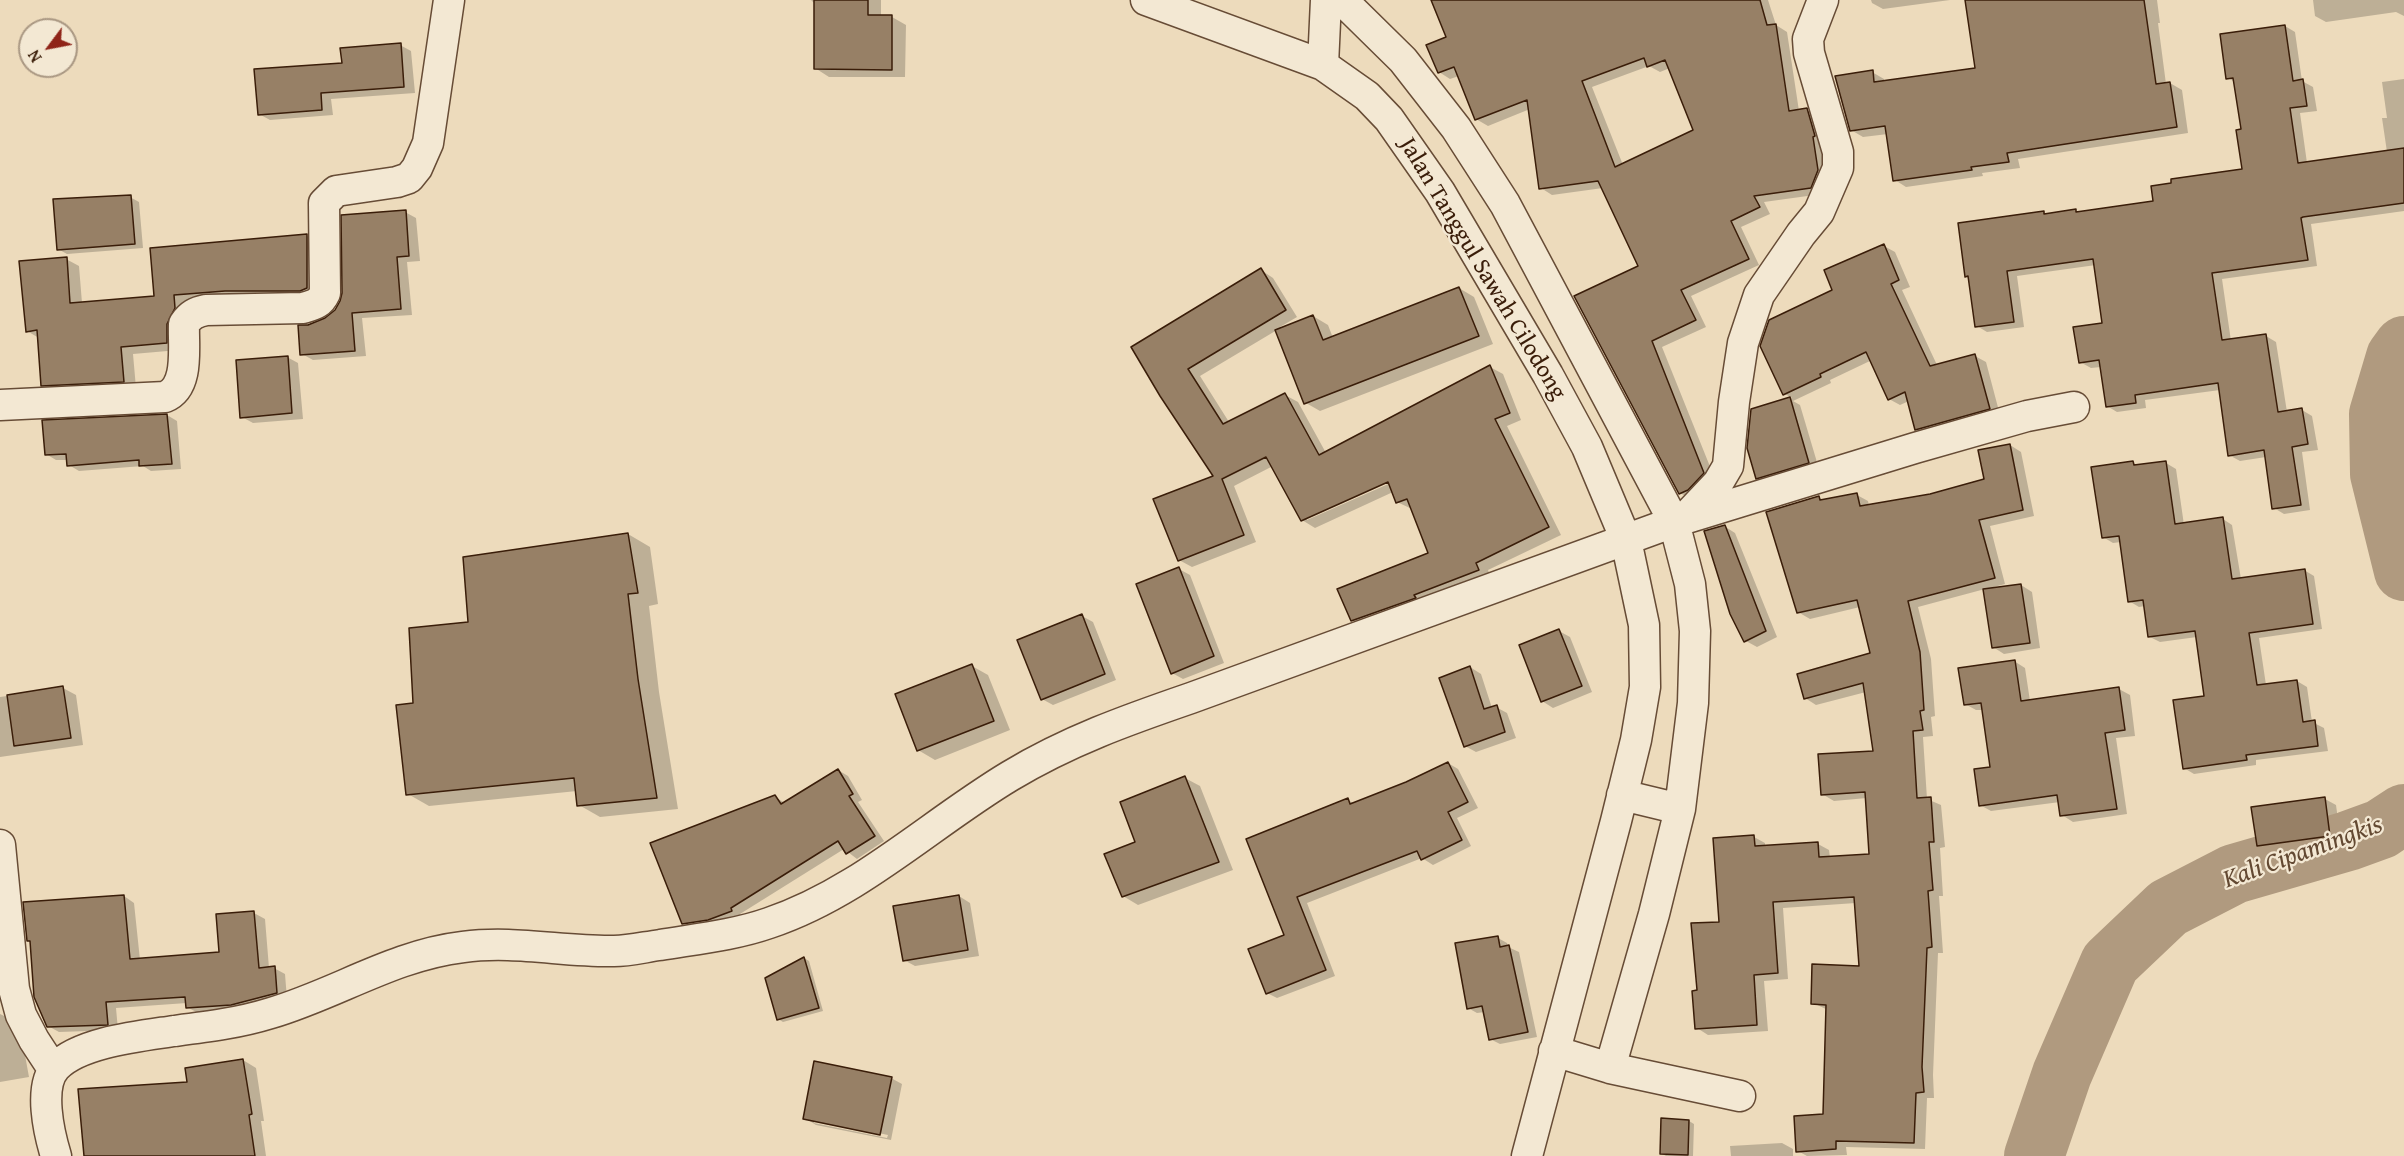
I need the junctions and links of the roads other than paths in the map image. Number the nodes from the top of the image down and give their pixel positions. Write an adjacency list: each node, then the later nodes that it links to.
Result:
1 (449, 0): 9 (street)
2 (1146, 0): 6 (street, Jalan Tanggul Sawah Cilodong)
3 (1326, 0): 6 (street)
4 (1342, 0): 7 (street)
5 (1824, 0): 11 (street)
6 (1323, 65): 8 (street, Jalan Tanggul Sawah Cilodong)
7 (1588, 362): 8 (street); 11 (street)
8 (1548, 375): 12 (street, Jalan Tanggul Sawah Cilodong)
9 (0, 405)
10 (2074, 407): 11 (street)
11 (1679, 520): 12 (street); 14 (street)
12 (1626, 540): 13 (street, Jalan Tanggul Sawah Cilodong); 18 (street)
13 (1622, 795): 14 (street); 16 (street, Jalan Tanggul Sawah Cilodong)
14 (1680, 809): 17 (street)
15 (0, 845): 18 (street)
16 (1554, 1051): 17 (street); 21 (street, Jalan Tanggul Sawah Cilodong)
17 (1610, 1068): 19 (street)
18 (53, 1069): 20 (street)
19 (1740, 1096)
20 (56, 1156)
21 (1527, 1156)

